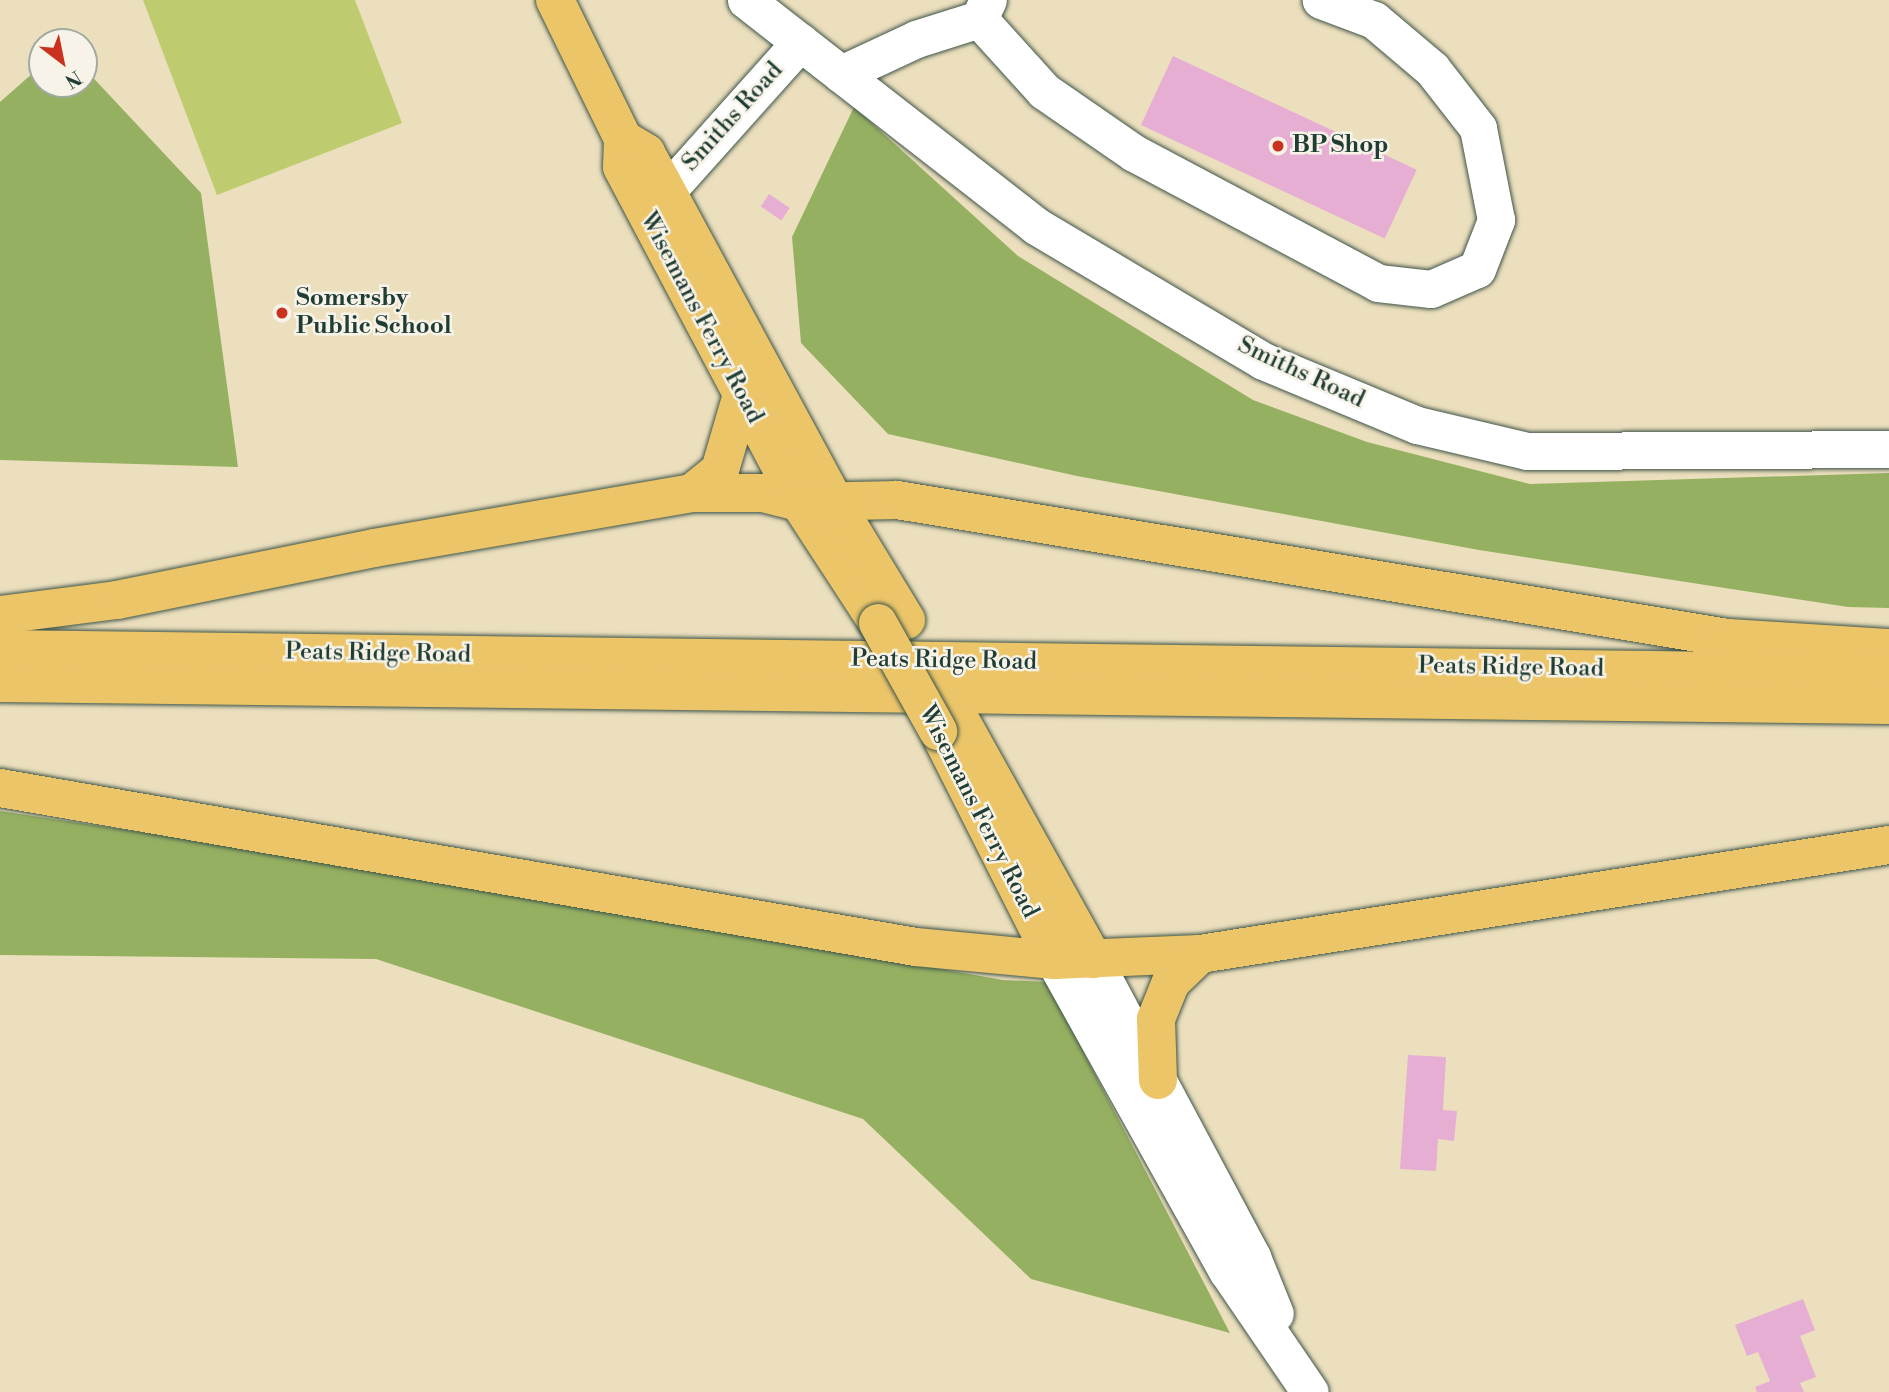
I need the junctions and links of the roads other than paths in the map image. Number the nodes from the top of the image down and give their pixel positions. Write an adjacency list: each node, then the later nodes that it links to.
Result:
1 (555, 0): 7 (main road, Wisemans Ferry Road)
2 (746, 0): 5 (street, Smiths Road)
3 (1321, 0): 4 (street)
4 (983, 9): 6 (street)
5 (800, 42): 6 (street, Smiths Road); 8 (street, Smiths Road)
6 (841, 74): 10 (street, Smiths Road)
7 (623, 138): 8 (main road, Wisemans Ferry Road); 9 (main road, Wisemans Ferry Road)
8 (667, 191): 12 (main road, Wisemans Ferry Road)
9 (742, 396): 11 (main road); 12 (main road, Wisemans Ferry Road)
10 (1889, 449)
11 (692, 494): 12 (main road); 13 (main road)
12 (817, 502): 14 (main road); 19 (main road, Wisemans Ferry Road)
13 (0, 615)
14 (1889, 648)
15 (0, 649): 16 (main road, Peats Ridge Road)
16 (1889, 673)
17 (0, 683): 18 (main road, Peats Ridge Road)
18 (1889, 705)
19 (951, 728): 23 (main road, Wisemans Ferry Road); 24 (main road, Wisemans Ferry Road)
20 (0, 788): 24 (main road)
21 (1889, 845): 22 (main road)
22 (1200, 954): 23 (main road); 25 (main road)
23 (1093, 959): 24 (main road); 25 (street, Wisemans Ferry Road)
24 (1054, 960): 26 (street, Wisemans Ferry Road)
25 (1158, 1080): 26 (street, Wisemans Ferry Road)
26 (1303, 1379)

